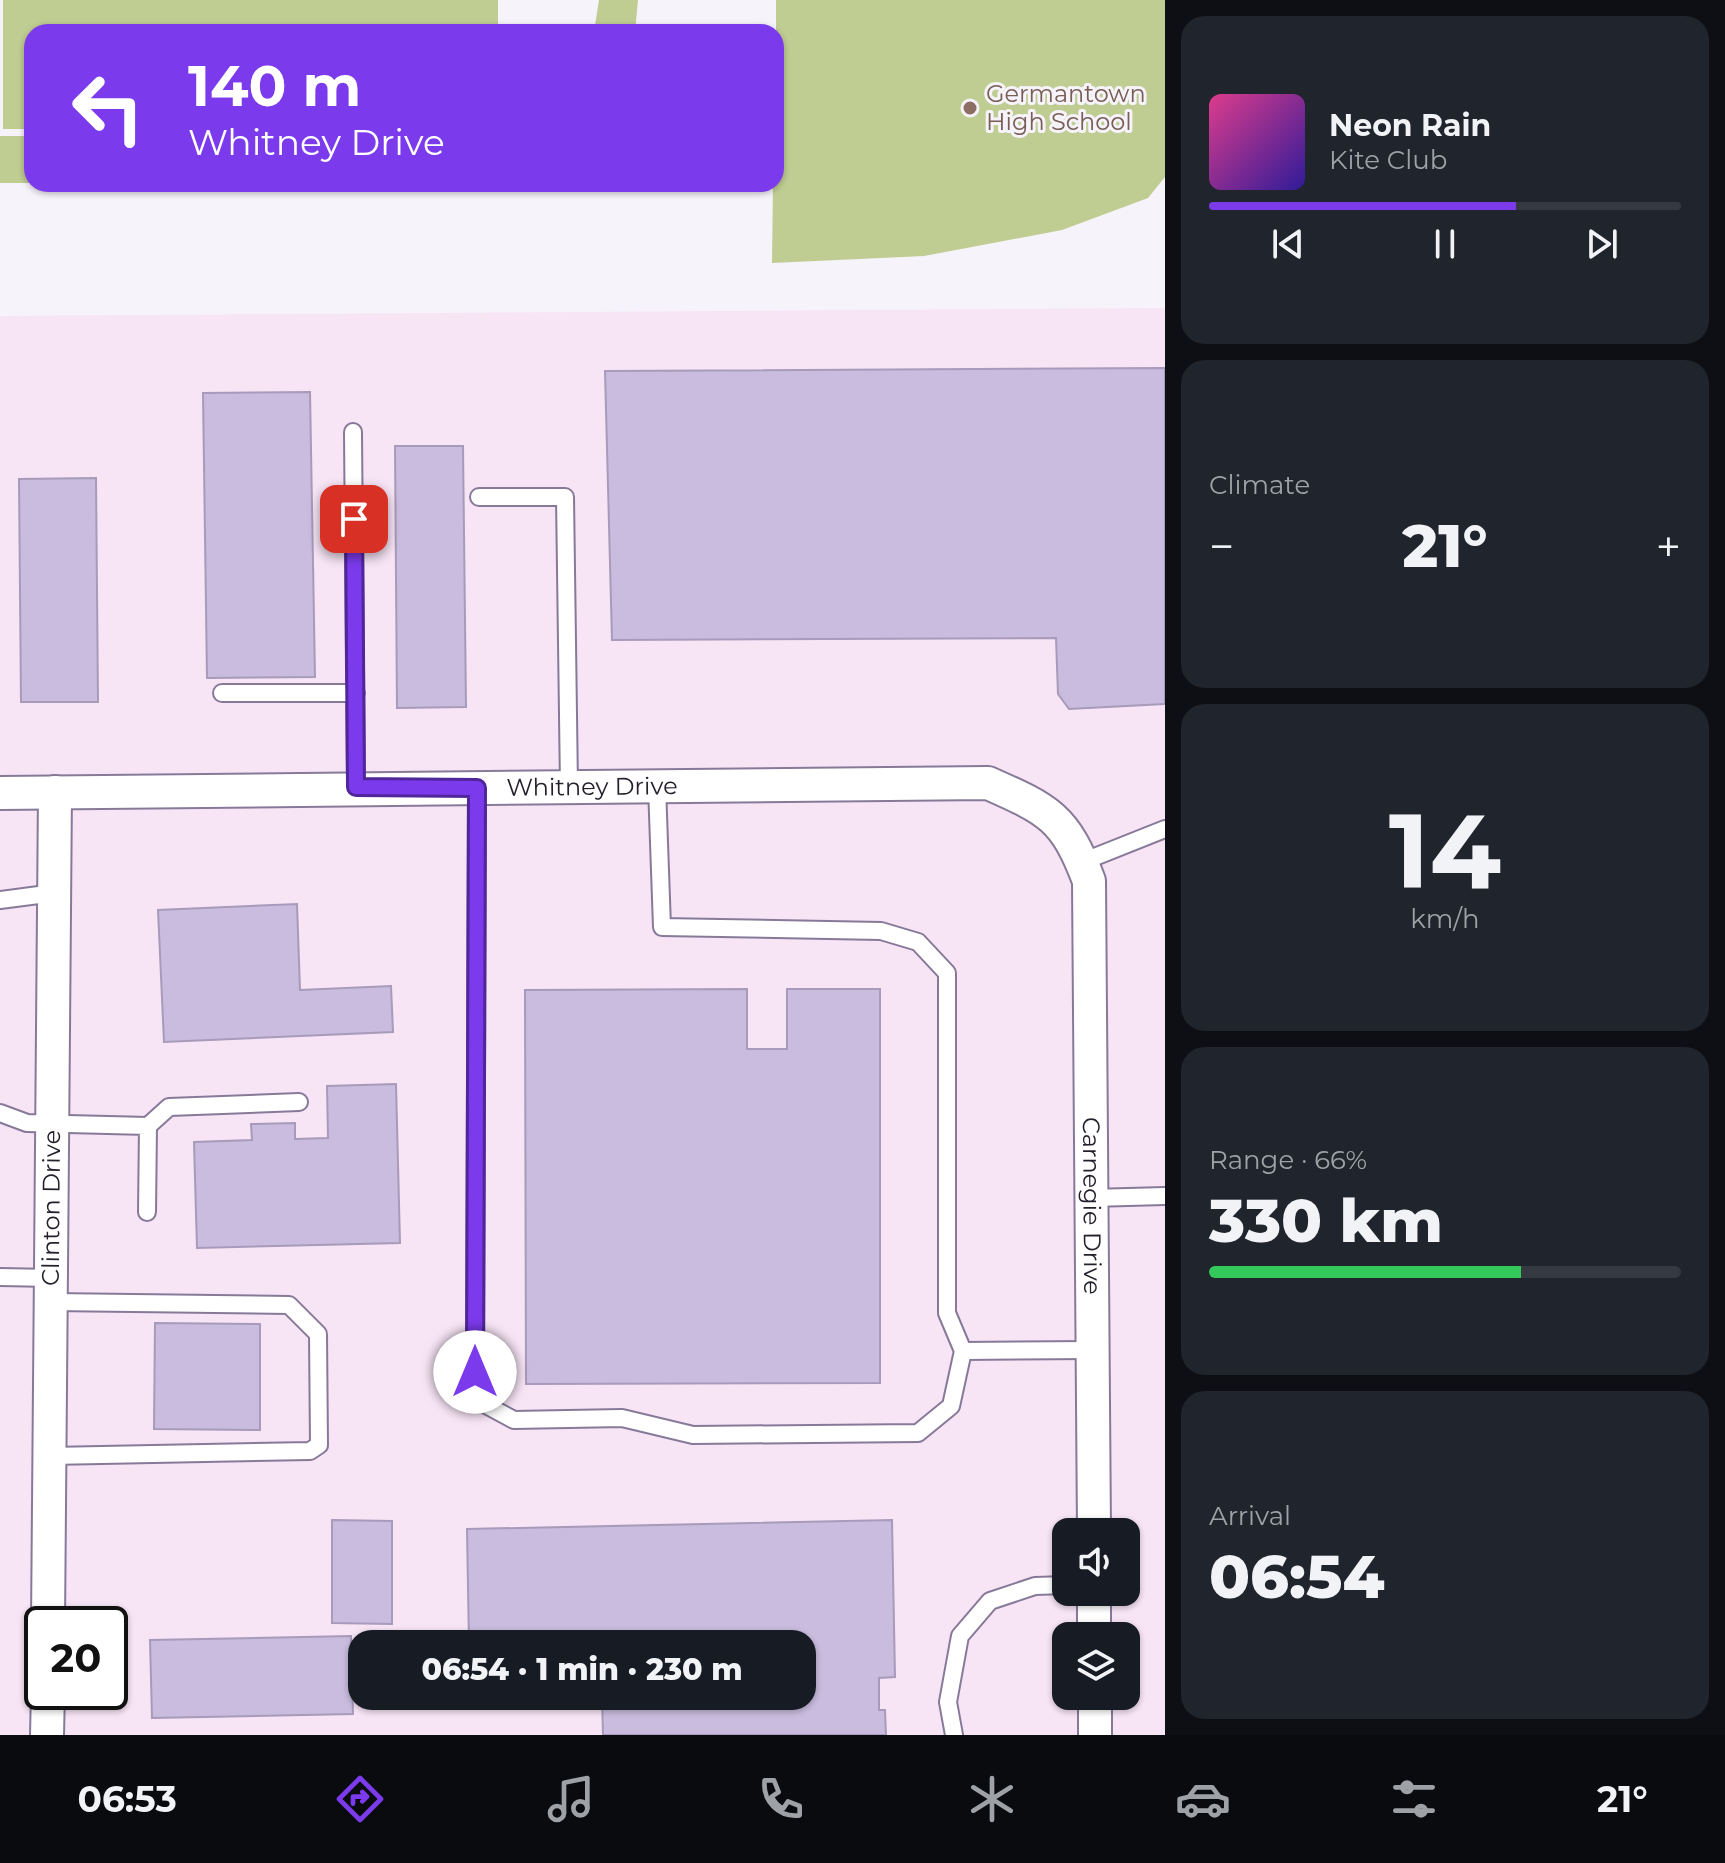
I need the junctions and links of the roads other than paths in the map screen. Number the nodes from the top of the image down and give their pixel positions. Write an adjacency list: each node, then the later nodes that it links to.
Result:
1 (353, 432): 4 (lane)
2 (479, 497): 7 (lane)
3 (222, 693): 4 (lane)
4 (356, 693): 6 (lane)
5 (657, 786): 7 (street, Whitney Drive); 12 (street, Whitney Drive); 25 (lane)
6 (356, 787): 8 (street, Whitney Drive); 9 (street, Whitney Drive)
7 (569, 787): 8 (street, Whitney Drive)
8 (477, 788): 25 (lane)
9 (55, 792): 10 (street, Whitney Drive); 13 (street, Clinton Drive)
10 (0, 793)
11 (1165, 829): 12 (lane)
12 (1086, 872): 20 (street, Carnegie Drive)
13 (54, 893): 14 (lane); 17 (street, Clinton Drive)
14 (0, 900)
15 (299, 1102): 18 (lane)
16 (0, 1113): 17 (lane)
17 (53, 1124): 18 (lane); 23 (street, Clinton Drive)
18 (148, 1126): 21 (lane)
19 (1165, 1196): 20 (lane)
20 (1091, 1198): 24 (street, Carnegie Drive)
21 (147, 1212)
22 (0, 1277): 23 (lane)
23 (51, 1290): 26 (street, Clinton Drive); 26 (lane)
24 (1092, 1350): 25 (lane); 27 (street, Carnegie Drive)
25 (963, 1351)
26 (50, 1456): 29 (street, Clinton Drive)
27 (1094, 1518)
28 (1052, 1585): 33 (lane)
29 (48, 1606)
30 (48, 1710): 32 (street)
31 (1095, 1710): 34 (street)
32 (47, 1735)
33 (954, 1735)
34 (1095, 1735)

